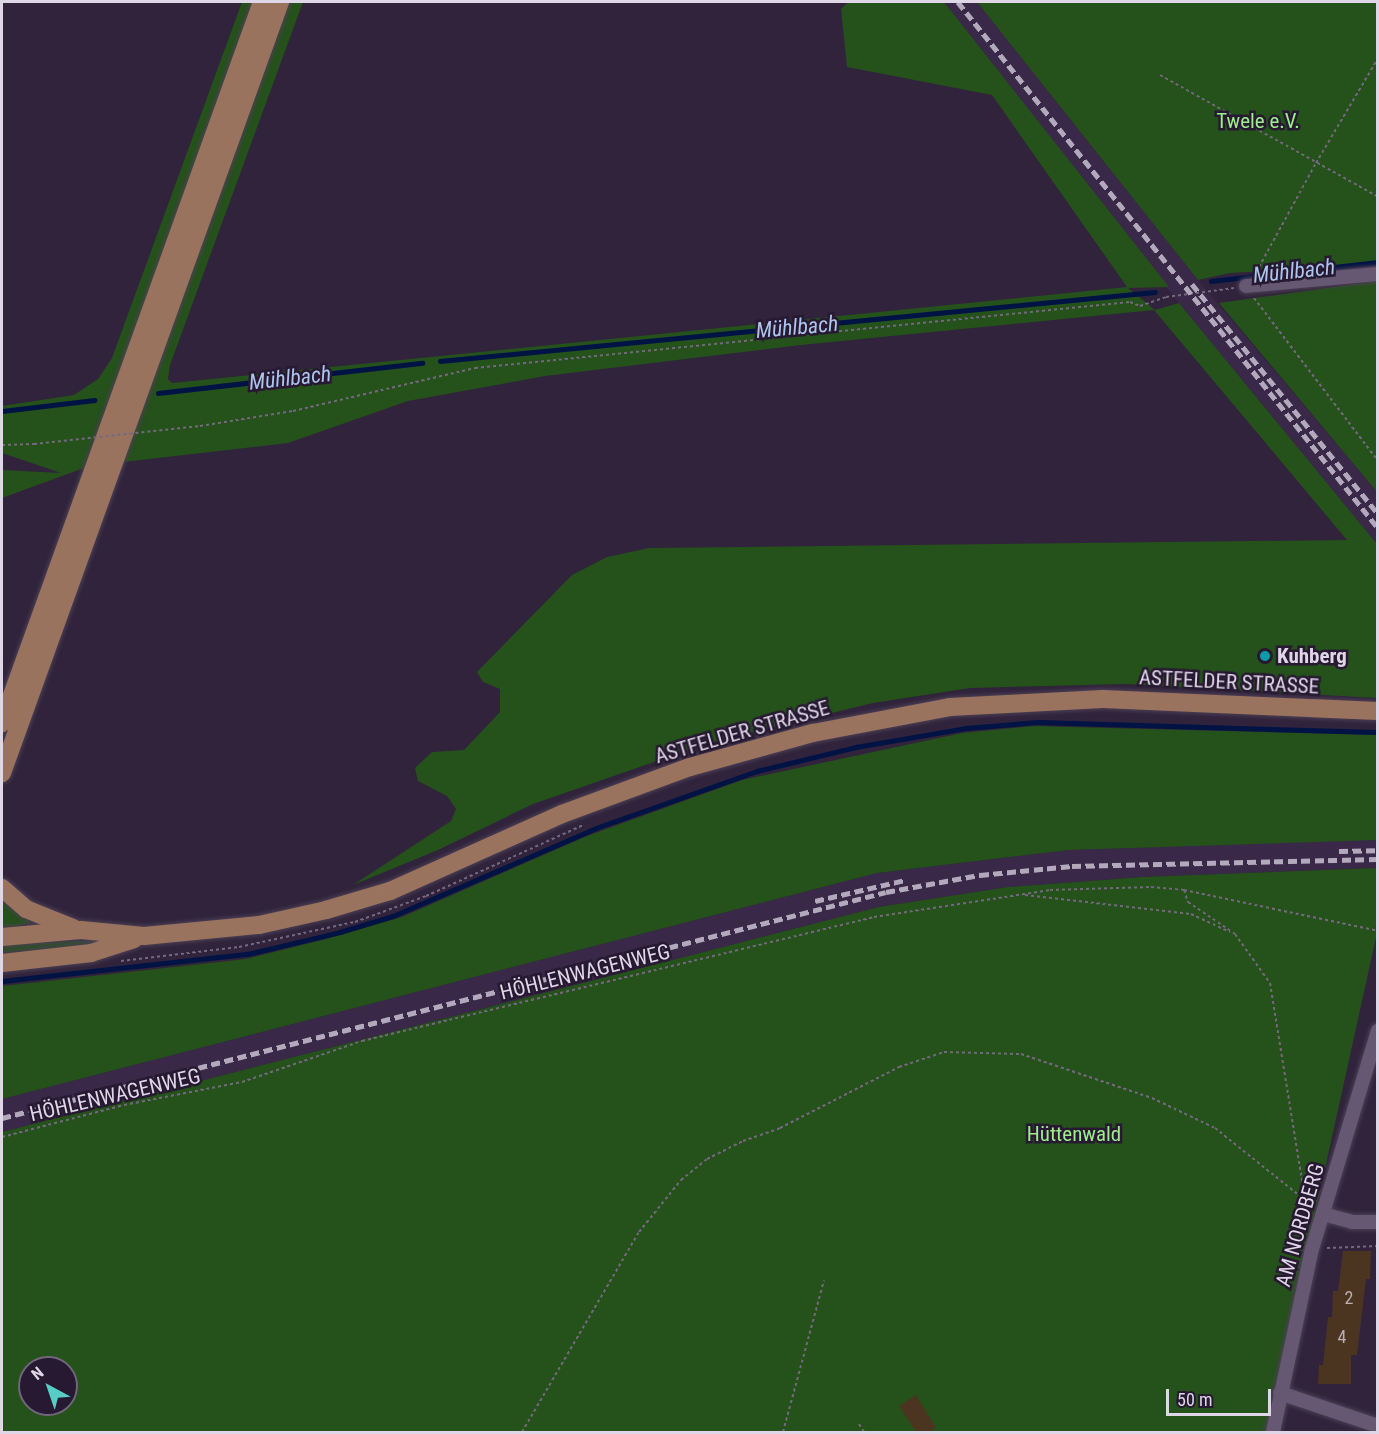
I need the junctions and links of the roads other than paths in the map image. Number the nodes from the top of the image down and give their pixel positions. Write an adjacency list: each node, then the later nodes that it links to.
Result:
1 (262, 2): 6 (main road)
2 (280, 2): 7 (main road)
3 (1377, 274): 4 (street)
4 (1246, 286)
5 (1377, 711): 10 (main road, ASTFELDER STRASSE)
6 (2, 723)
7 (2, 773)
8 (2, 888): 9 (main road)
9 (81, 930): 10 (main road); 11 (main road)
10 (144, 936): 12 (main road)
11 (2, 937)
12 (2, 963)
13 (1377, 1031): 14 (street, AM NORDBERG)
14 (1323, 1214): 15 (street); 16 (street, AM NORDBERG)
15 (1377, 1222)
16 (1280, 1393): 17 (street); 18 (street, AM NORDBERG)
17 (1377, 1426)
18 (1273, 1432)

